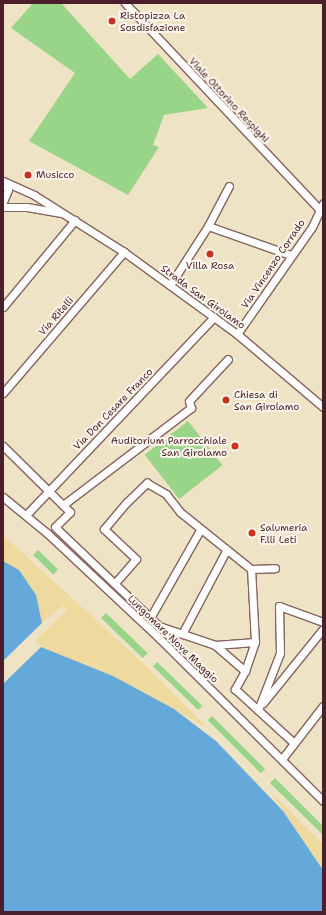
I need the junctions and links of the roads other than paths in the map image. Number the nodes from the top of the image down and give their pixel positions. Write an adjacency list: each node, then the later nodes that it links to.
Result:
1 (125, 3): 5 (street, Viale Ottorino Respighi)
2 (3, 181): 4 (street); 7 (street, Strada San Girolamo)
3 (229, 186): 9 (street)
4 (3, 202)
5 (321, 206): 11 (street, Via Vincenzo Corrado)
6 (3, 207): 7 (street)
7 (64, 213): 8 (street, Strada San Girolamo)
8 (75, 220): 10 (street, Strada San Girolamo); 13 (street)
9 (208, 226): 11 (street); 12 (street)
10 (124, 252): 12 (street, Strada San Girolamo); 17 (street, Via Ritelli)
11 (291, 255): 15 (street, Via Vincenzo Corrado)
12 (170, 285): 14 (street, Strada San Girolamo)
13 (3, 307)
14 (214, 318): 15 (street, Strada San Girolamo); 20 (street, Via Don Cesare Franco)
15 (237, 334): 18 (street, Strada San Girolamo)
16 (228, 359): 22 (street)
17 (3, 393)
18 (323, 407)
19 (3, 446): 20 (street)
20 (48, 490): 22 (street); 23 (street, Via Don Cesare Franco)
21 (3, 497): 23 (street, Lungomare Nove Maggio)
22 (63, 505): 28 (street)
23 (26, 515): 39 (street, Lungomare Nove Maggio)
24 (200, 530): 25 (street); 28 (street); 29 (street)
25 (226, 551): 27 (street); 32 (street)
26 (275, 568): 27 (street)
27 (251, 569): 33 (street)
28 (115, 583): 29 (street)
29 (150, 618): 32 (street)
30 (323, 622): 37 (street)
31 (323, 630): 37 (street)
32 (182, 634): 34 (street)
33 (255, 642): 34 (street); 35 (street)
34 (215, 645): 35 (street)
35 (245, 671): 37 (street)
36 (323, 706): 38 (street)
37 (258, 710): 38 (street)
38 (294, 743): 39 (street)
39 (282, 759): 40 (street, Lungomare Nove Maggio)
40 (323, 801)

